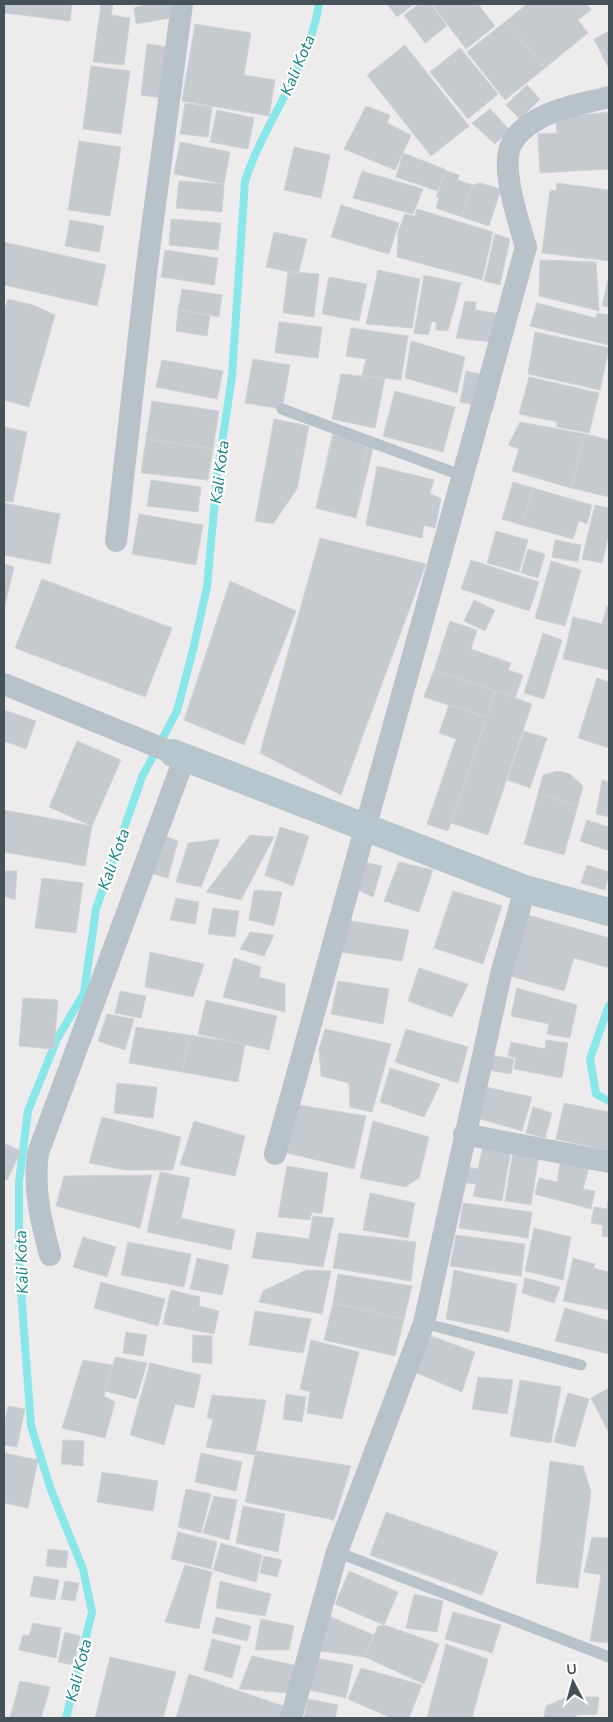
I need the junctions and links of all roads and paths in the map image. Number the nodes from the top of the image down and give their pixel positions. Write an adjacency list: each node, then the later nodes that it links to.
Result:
1 (182, 4): 5 (street)
2 (609, 96): 4 (street)
3 (282, 409): 4 (lane)
4 (463, 476): 8 (street)
5 (116, 541)
6 (4, 684): 7 (street)
7 (178, 756): 8 (street); 14 (street)
8 (366, 827): 9 (street); 12 (street)
9 (525, 889): 10 (street); 11 (street)
10 (609, 911)
11 (464, 1134): 13 (street); 15 (street)
12 (276, 1154)
13 (609, 1162)
14 (50, 1255)
15 (424, 1323): 16 (lane); 17 (street)
16 (581, 1365)
17 (337, 1552): 18 (lane); 19 (street)
18 (609, 1657)
19 (291, 1718)

